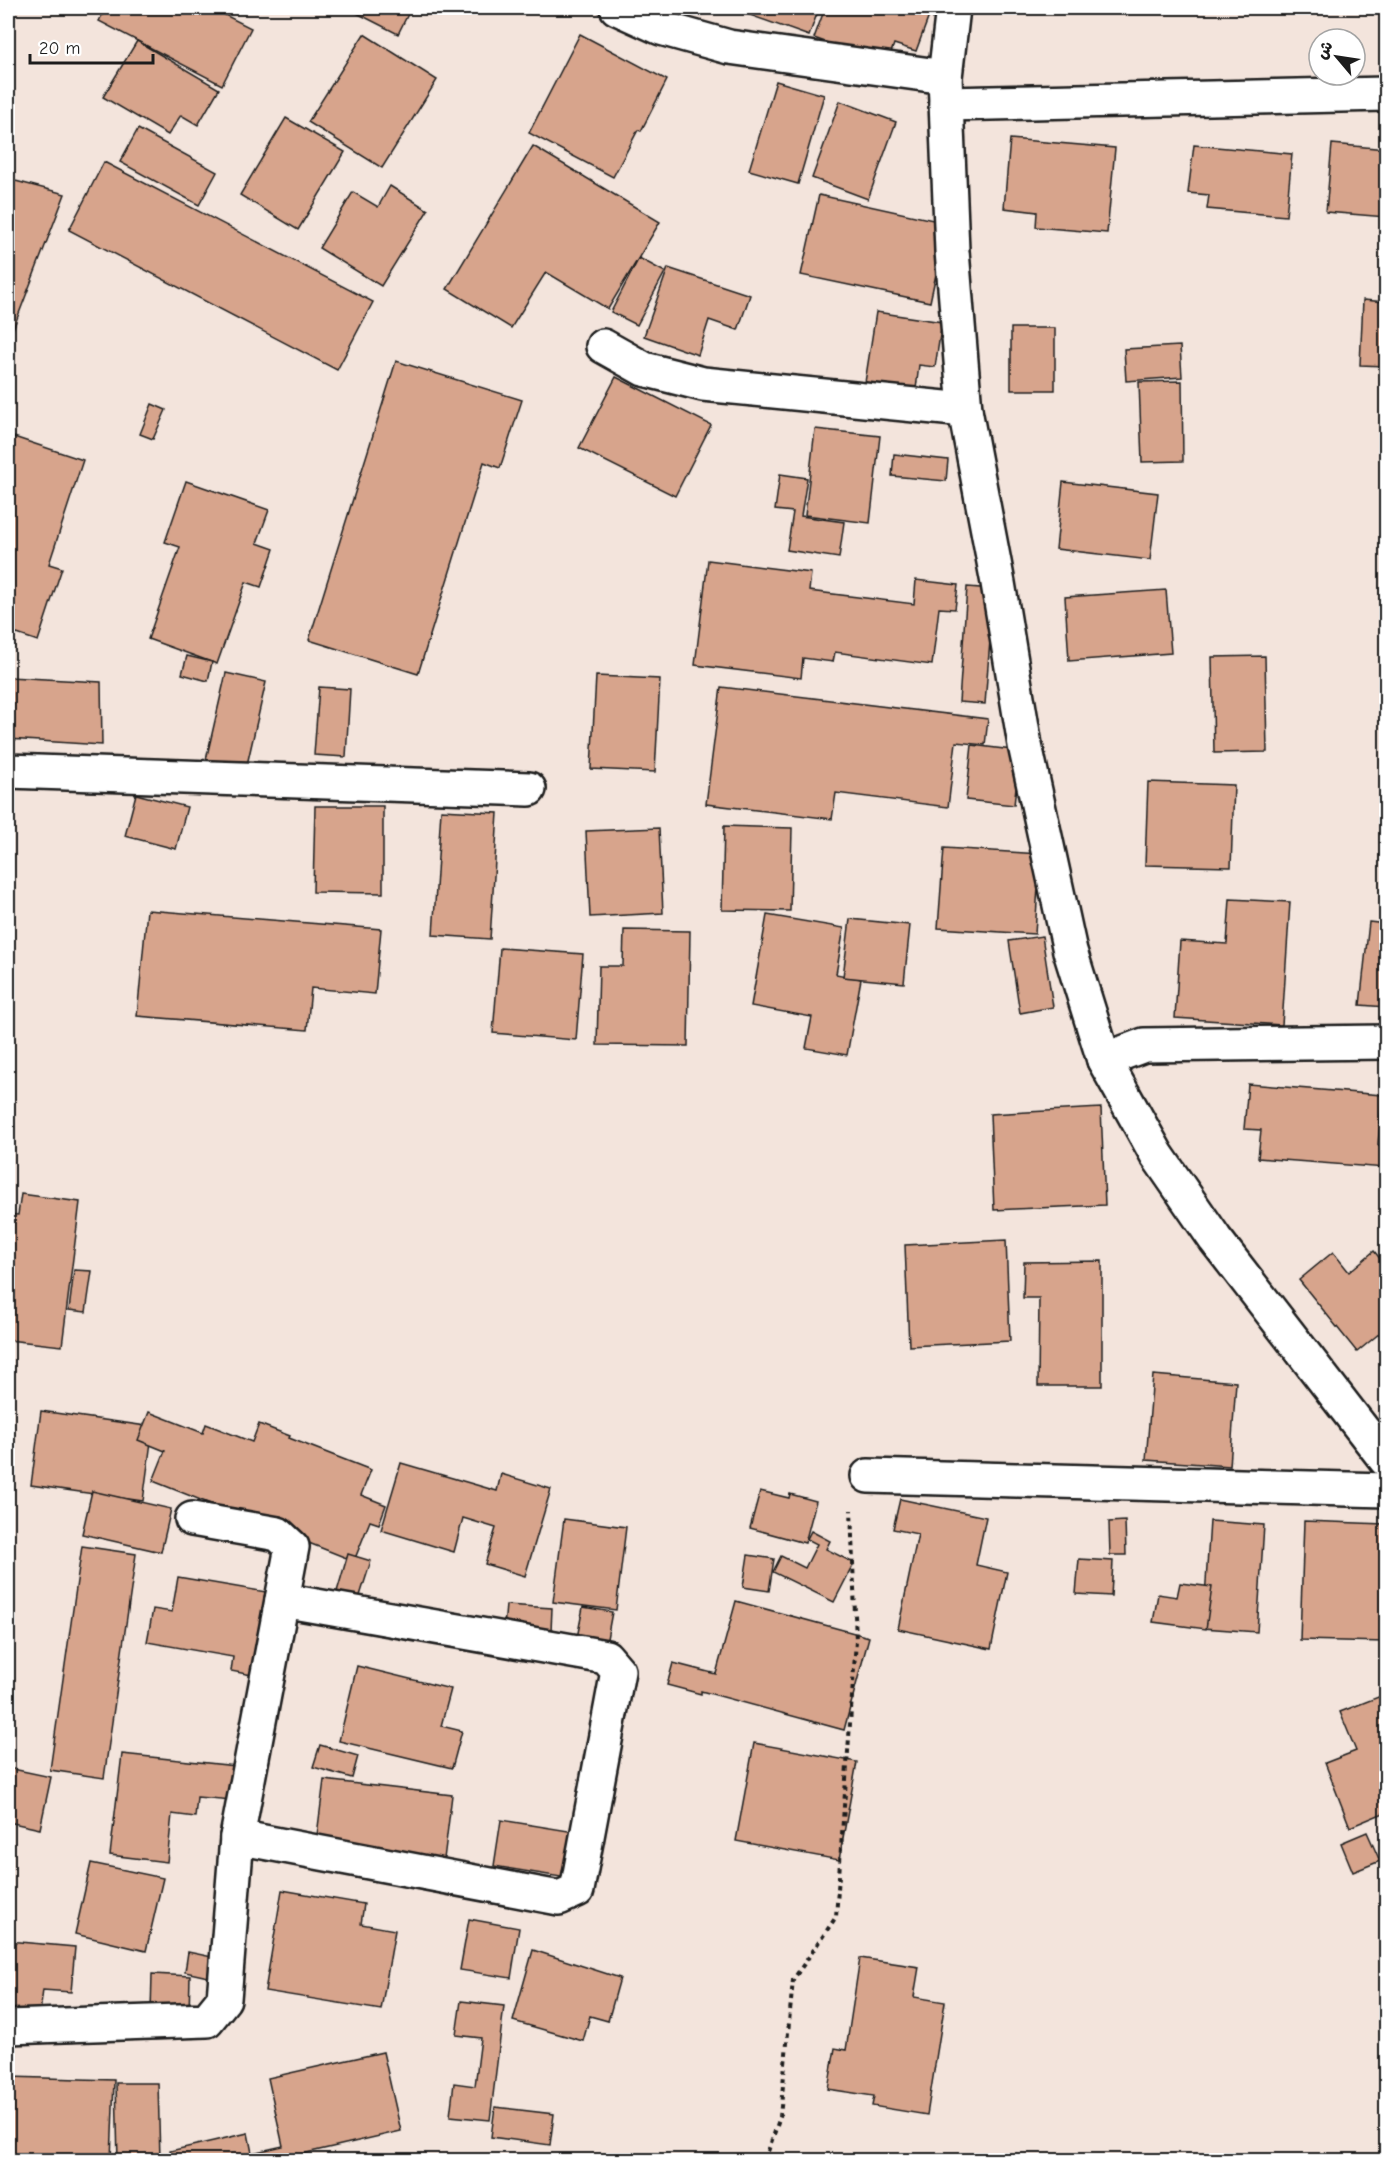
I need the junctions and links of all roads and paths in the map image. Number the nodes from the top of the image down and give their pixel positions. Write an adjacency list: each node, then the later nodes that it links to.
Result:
1 (617, 8): 3 (street)
2 (953, 8): 3 (street)
3 (945, 91): 4 (street); 6 (street)
4 (1386, 94)
5 (603, 346): 6 (street)
6 (965, 410): 10 (street)
7 (8, 771): 8 (street)
8 (529, 789)
9 (1386, 1042): 10 (street)
10 (1104, 1060): 11 (street)
11 (1386, 1460)
12 (868, 1476): 13 (street); 18 (path)
13 (1386, 1490)
14 (192, 1519): 15 (street)
15 (282, 1600): 16 (street); 16 (street)
16 (237, 1837): 17 (street)
17 (8, 2027)
18 (765, 2160)

